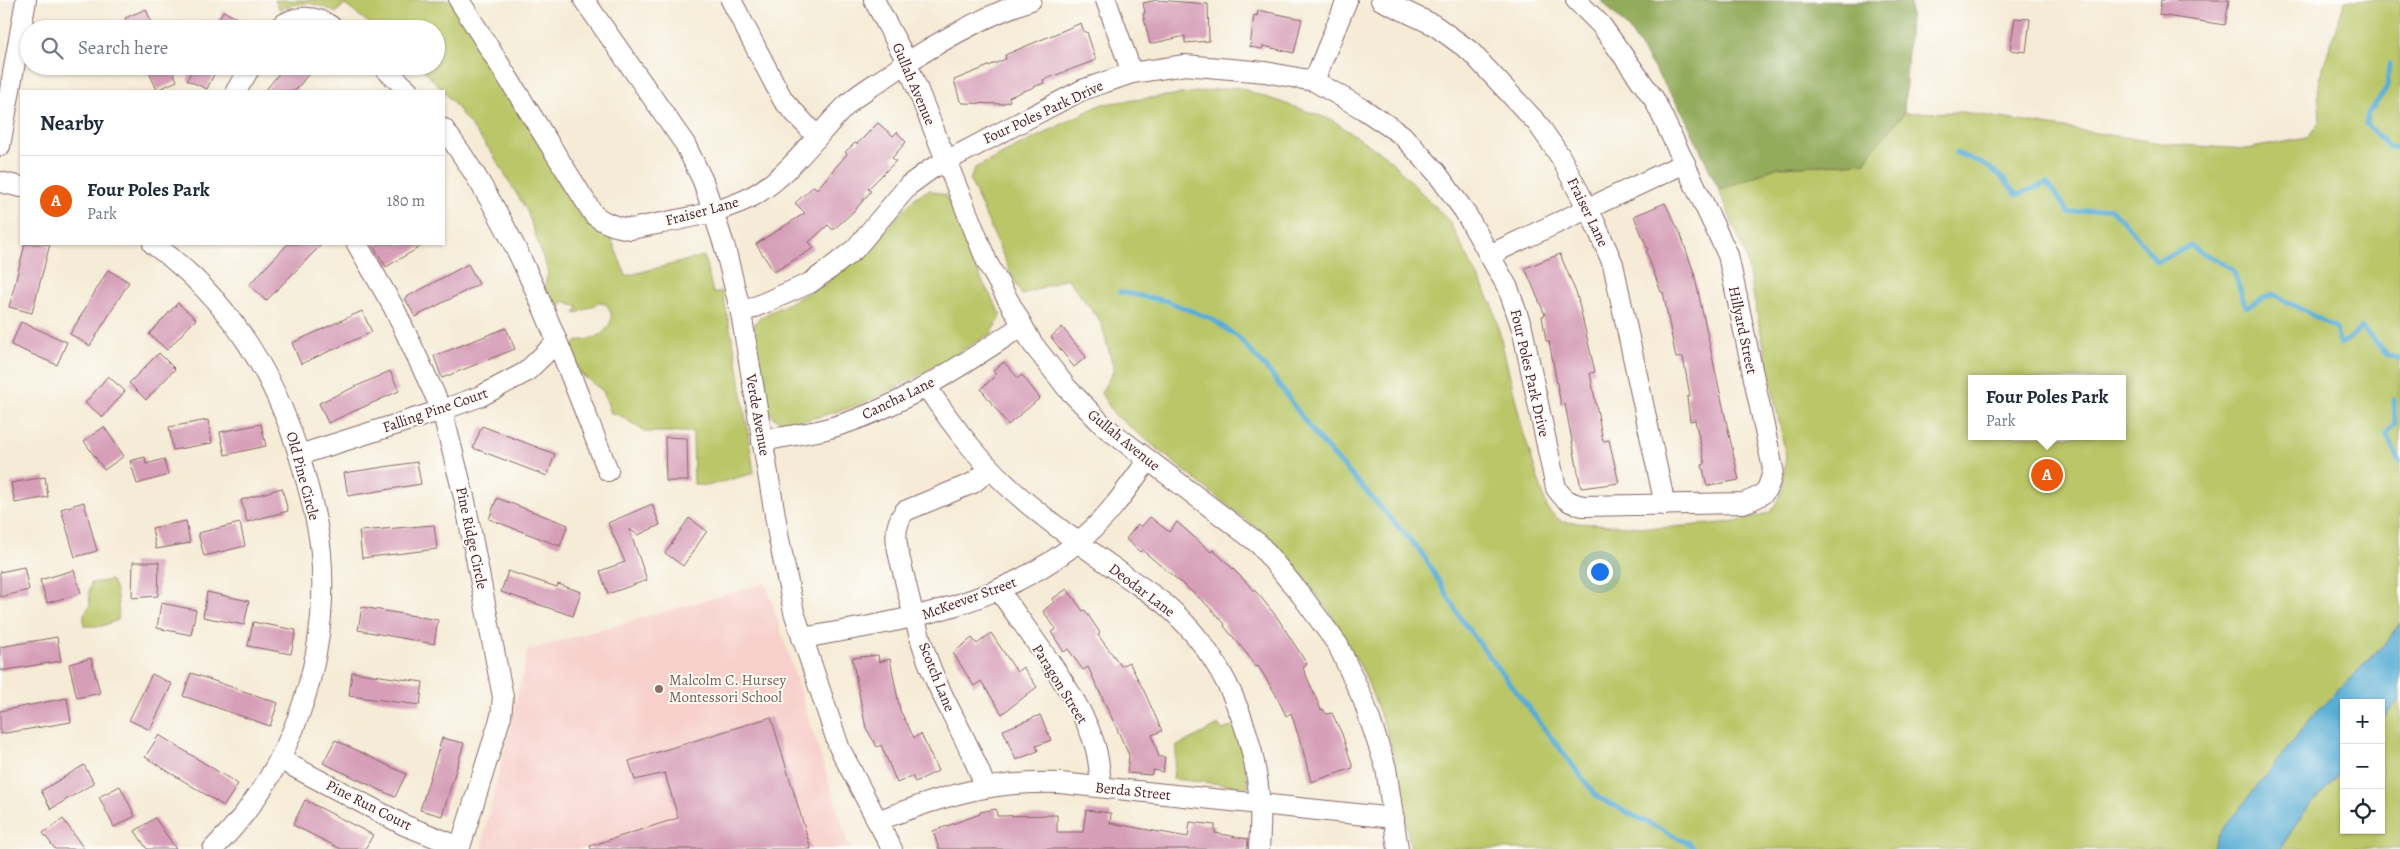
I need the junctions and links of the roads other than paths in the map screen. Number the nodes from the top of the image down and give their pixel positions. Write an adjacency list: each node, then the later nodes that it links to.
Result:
1 (26, 0): 12 (street)
2 (459, 0): 31 (street, Fraiser Lane)
3 (584, 0): 31 (street, Verde Avenue)
4 (732, 0): 24 (street)
5 (874, 0): 16 (street, Gullah Avenue)
6 (1031, 0): 11 (street, Fraiser Lane)
7 (1106, 0): 17 (street)
8 (1347, 0): 20 (street)
9 (1381, 0): 30 (street, Fraiser Lane)
10 (1576, 0): 27 (street, Hillyard Street)
11 (1006, 4): 16 (street, Fraiser Lane)
12 (22, 20)
13 (291, 20): 14 (street)
14 (321, 20)
15 (20, 34): 25 (street)
16 (907, 63): 24 (street, Fraiser Lane); 26 (street, Gullah Avenue)
17 (1132, 73): 20 (street, Four Poles Park Drive); 26 (street, Four Poles Park Drive)
18 (246, 75): 21 (street)
19 (392, 75): 22 (street)
20 (1314, 81): 34 (street, Four Poles Park Drive)
21 (237, 90)
22 (408, 90)
23 (445, 130): 37 (street)
24 (817, 137): 31 (street, Fraiser Lane)
25 (0, 146)
26 (946, 160): 35 (street, Four Poles Park Drive); 36 (street, Gullah Avenue)
27 (1685, 163): 30 (street); 46 (street, Hillyard Street)
28 (0, 182): 29 (street)
29 (20, 187)
30 (1588, 208): 34 (street); 46 (street, Fraiser Lane)
31 (713, 211): 35 (street, Verde Avenue)
32 (154, 245): 41 (street, Old Pine Circle)
33 (358, 245): 39 (street, Pine Ridge Circle)
34 (1489, 254): 45 (street, Four Poles Park Drive)
35 (741, 313): 40 (street, Verde Avenue)
36 (1022, 326): 38 (street, Cancha Lane); 42 (street, Gullah Avenue)
37 (557, 342): 39 (street, Falling Pine Court); 44 (street)
38 (926, 386): 40 (street, Cancha Lane); 43 (street, Deodar Lane)
39 (442, 410): 41 (street, Falling Pine Court); 57 (street, Pine Ridge Circle)
40 (762, 441): 50 (street, Verde Avenue)
41 (299, 455): 51 (street, Old Pine Circle)
42 (1148, 460): 47 (street, McKeever Street); 55 (street, Gullah Avenue)
43 (990, 469): 47 (street, Deodar Lane); 49 (street, Scotch Lane)
44 (608, 471)
45 (1562, 497): 46 (street, Hillyard Street)
46 (1665, 505)
47 (1077, 542): 48 (street, McKeever Street); 54 (street, Deodar Lane)
48 (999, 590): 49 (street, McKeever Street); 53 (street, Paragon Street)
49 (914, 618): 50 (street, McKeever Street); 52 (street, Scotch Lane)
50 (802, 638): 56 (street, Verde Avenue)
51 (279, 759): 57 (street, Pine Run Court); 58 (street, Old Pine Circle)
52 (985, 787): 53 (street, Berda Street); 56 (street, Berda Street)
53 (1101, 787): 54 (street, Berda Street)
54 (1260, 804): 55 (street, Berda Street); 60 (street, Deodar Lane)
55 (1394, 818): 61 (street, Gullah Avenue)
56 (877, 821): 59 (street, Verde Avenue)
57 (460, 847)
58 (214, 849)
59 (892, 849)
60 (1259, 849)
61 (1398, 849)

